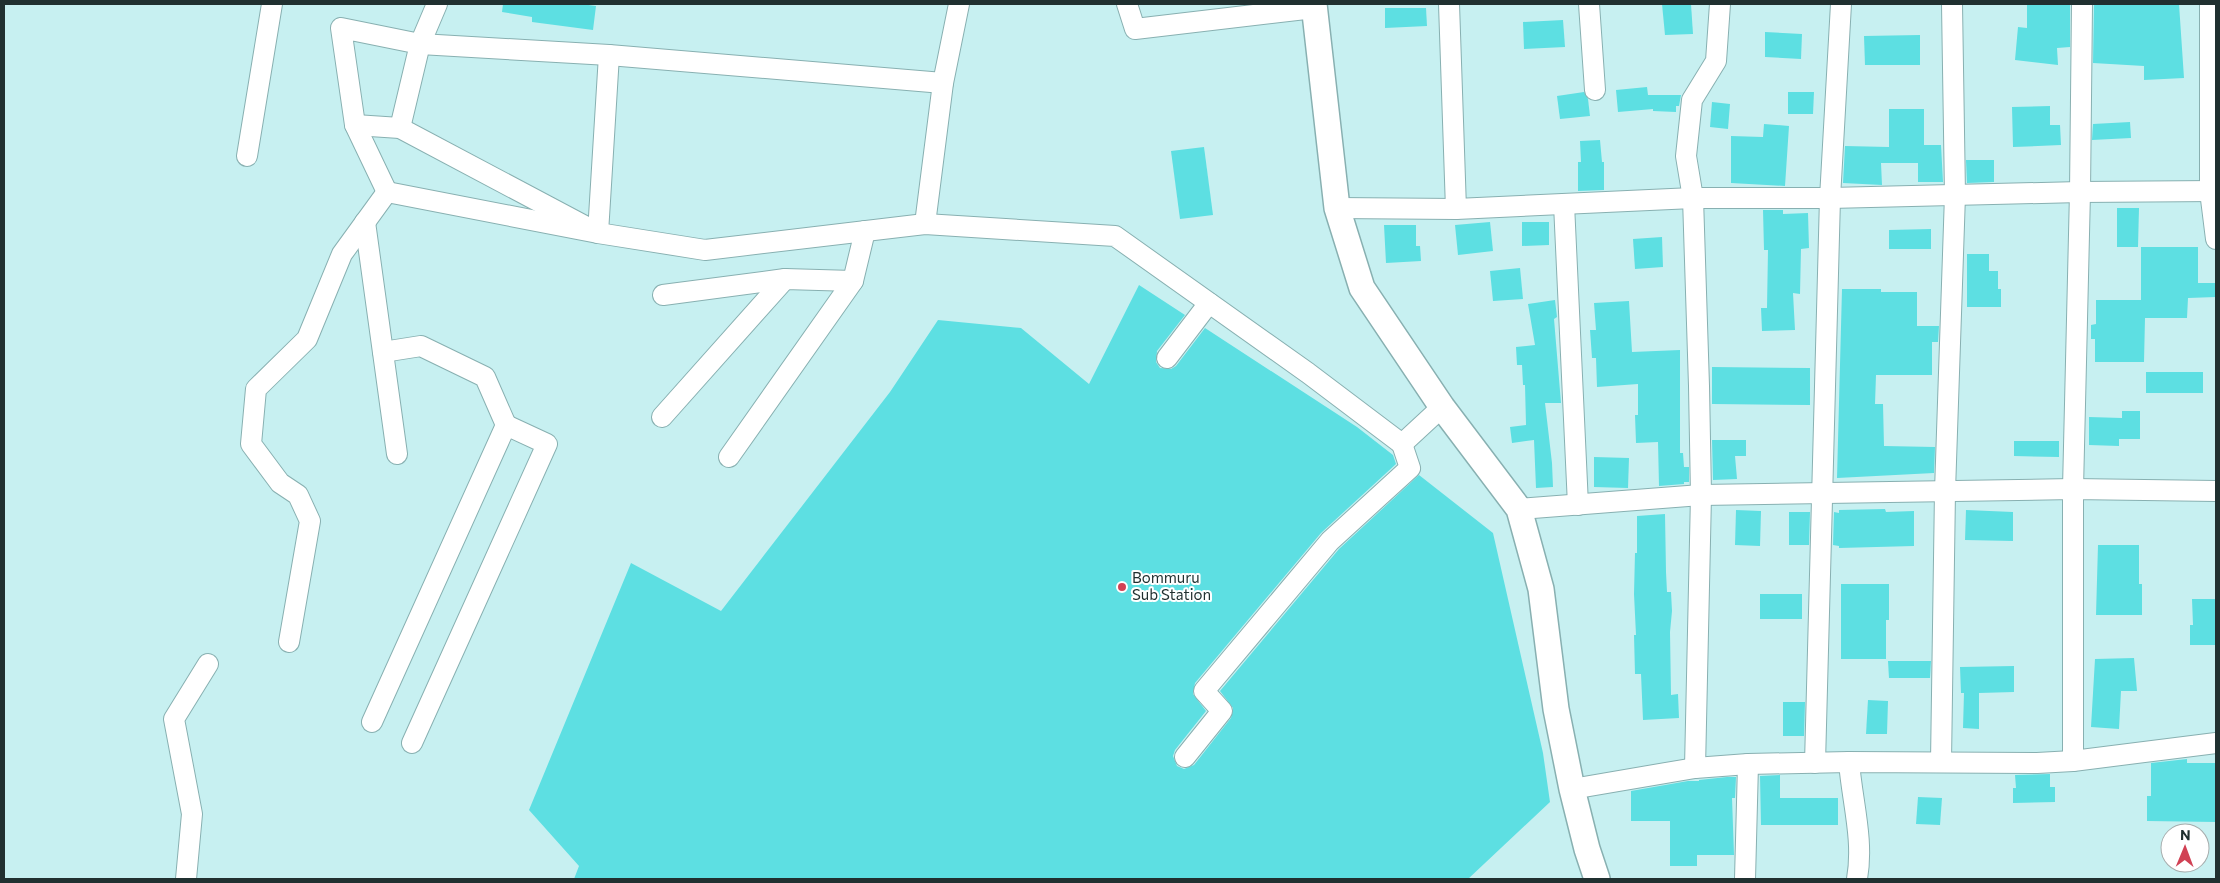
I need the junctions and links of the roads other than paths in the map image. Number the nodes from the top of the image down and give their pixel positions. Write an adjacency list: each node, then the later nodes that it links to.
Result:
1 (272, 4): 19 (street)
2 (437, 4): 13 (street)
3 (959, 4): 15 (street)
4 (1127, 4): 12 (street)
5 (1449, 4): 28 (street)
6 (1589, 4): 16 (street)
7 (1720, 4): 24 (street)
8 (1841, 4): 25 (street)
9 (1952, 4): 23 (street)
10 (2082, 4): 22 (street)
11 (2210, 4): 20 (street)
12 (1314, 6): 27 (main road)
13 (420, 44): 14 (street); 17 (street); 18 (street)
14 (608, 55): 15 (street); 32 (street)
15 (943, 83): 30 (street)
16 (1595, 90)
17 (355, 125): 18 (street); 21 (street)
18 (400, 128): 32 (street)
19 (247, 156)
20 (2213, 191): 22 (street); 33 (street)
21 (386, 192): 29 (street); 32 (street)
22 (2080, 192): 23 (street); 46 (street)
23 (1955, 195): 25 (street); 47 (street)
24 (1693, 198): 25 (street); 26 (street); 50 (street)
25 (1830, 198): 49 (street)
26 (1564, 204): 28 (street); 51 (street)
27 (1337, 208): 28 (street); 40 (main road)
28 (1456, 209)
29 (365, 222): 38 (street); 53 (street)
30 (925, 224): 31 (street); 37 (street)
31 (865, 231): 32 (street); 35 (street)
32 (598, 233)
33 (2216, 239)
34 (785, 279): 35 (street); 36 (street); 41 (street)
35 (853, 281): 45 (street)
36 (663, 295)
37 (1209, 303): 39 (street); 43 (street)
38 (383, 352): 42 (street); 44 (street)
39 (1167, 358)
40 (1442, 407): 43 (street); 52 (main road)
41 (662, 417)
42 (506, 424): 55 (street); 56 (street)
43 (1402, 444): 58 (street)
44 (397, 454)
45 (729, 457)
46 (2072, 489): 47 (street); 48 (street); 59 (street)
47 (1945, 491): 49 (street); 61 (street)
48 (2216, 491)
49 (1822, 493): 50 (street); 62 (street)
50 (1700, 495): 51 (street); 64 (street)
51 (1578, 505): 52 (street)
52 (1519, 510): 65 (main road)
53 (289, 642)
54 (208, 664): 66 (street)
55 (372, 722)
56 (412, 743)
57 (2216, 743): 59 (street)
58 (1184, 757)
59 (2072, 761): 61 (street)
60 (1849, 762): 61 (street); 62 (street); 69 (street)
61 (1941, 762)
62 (1815, 763): 63 (street)
63 (1748, 764): 64 (street); 68 (street)
64 (1695, 768): 65 (street)
65 (1572, 789): 67 (main road)
66 (186, 879)
67 (1597, 879)
68 (1745, 879)
69 (1857, 879)

